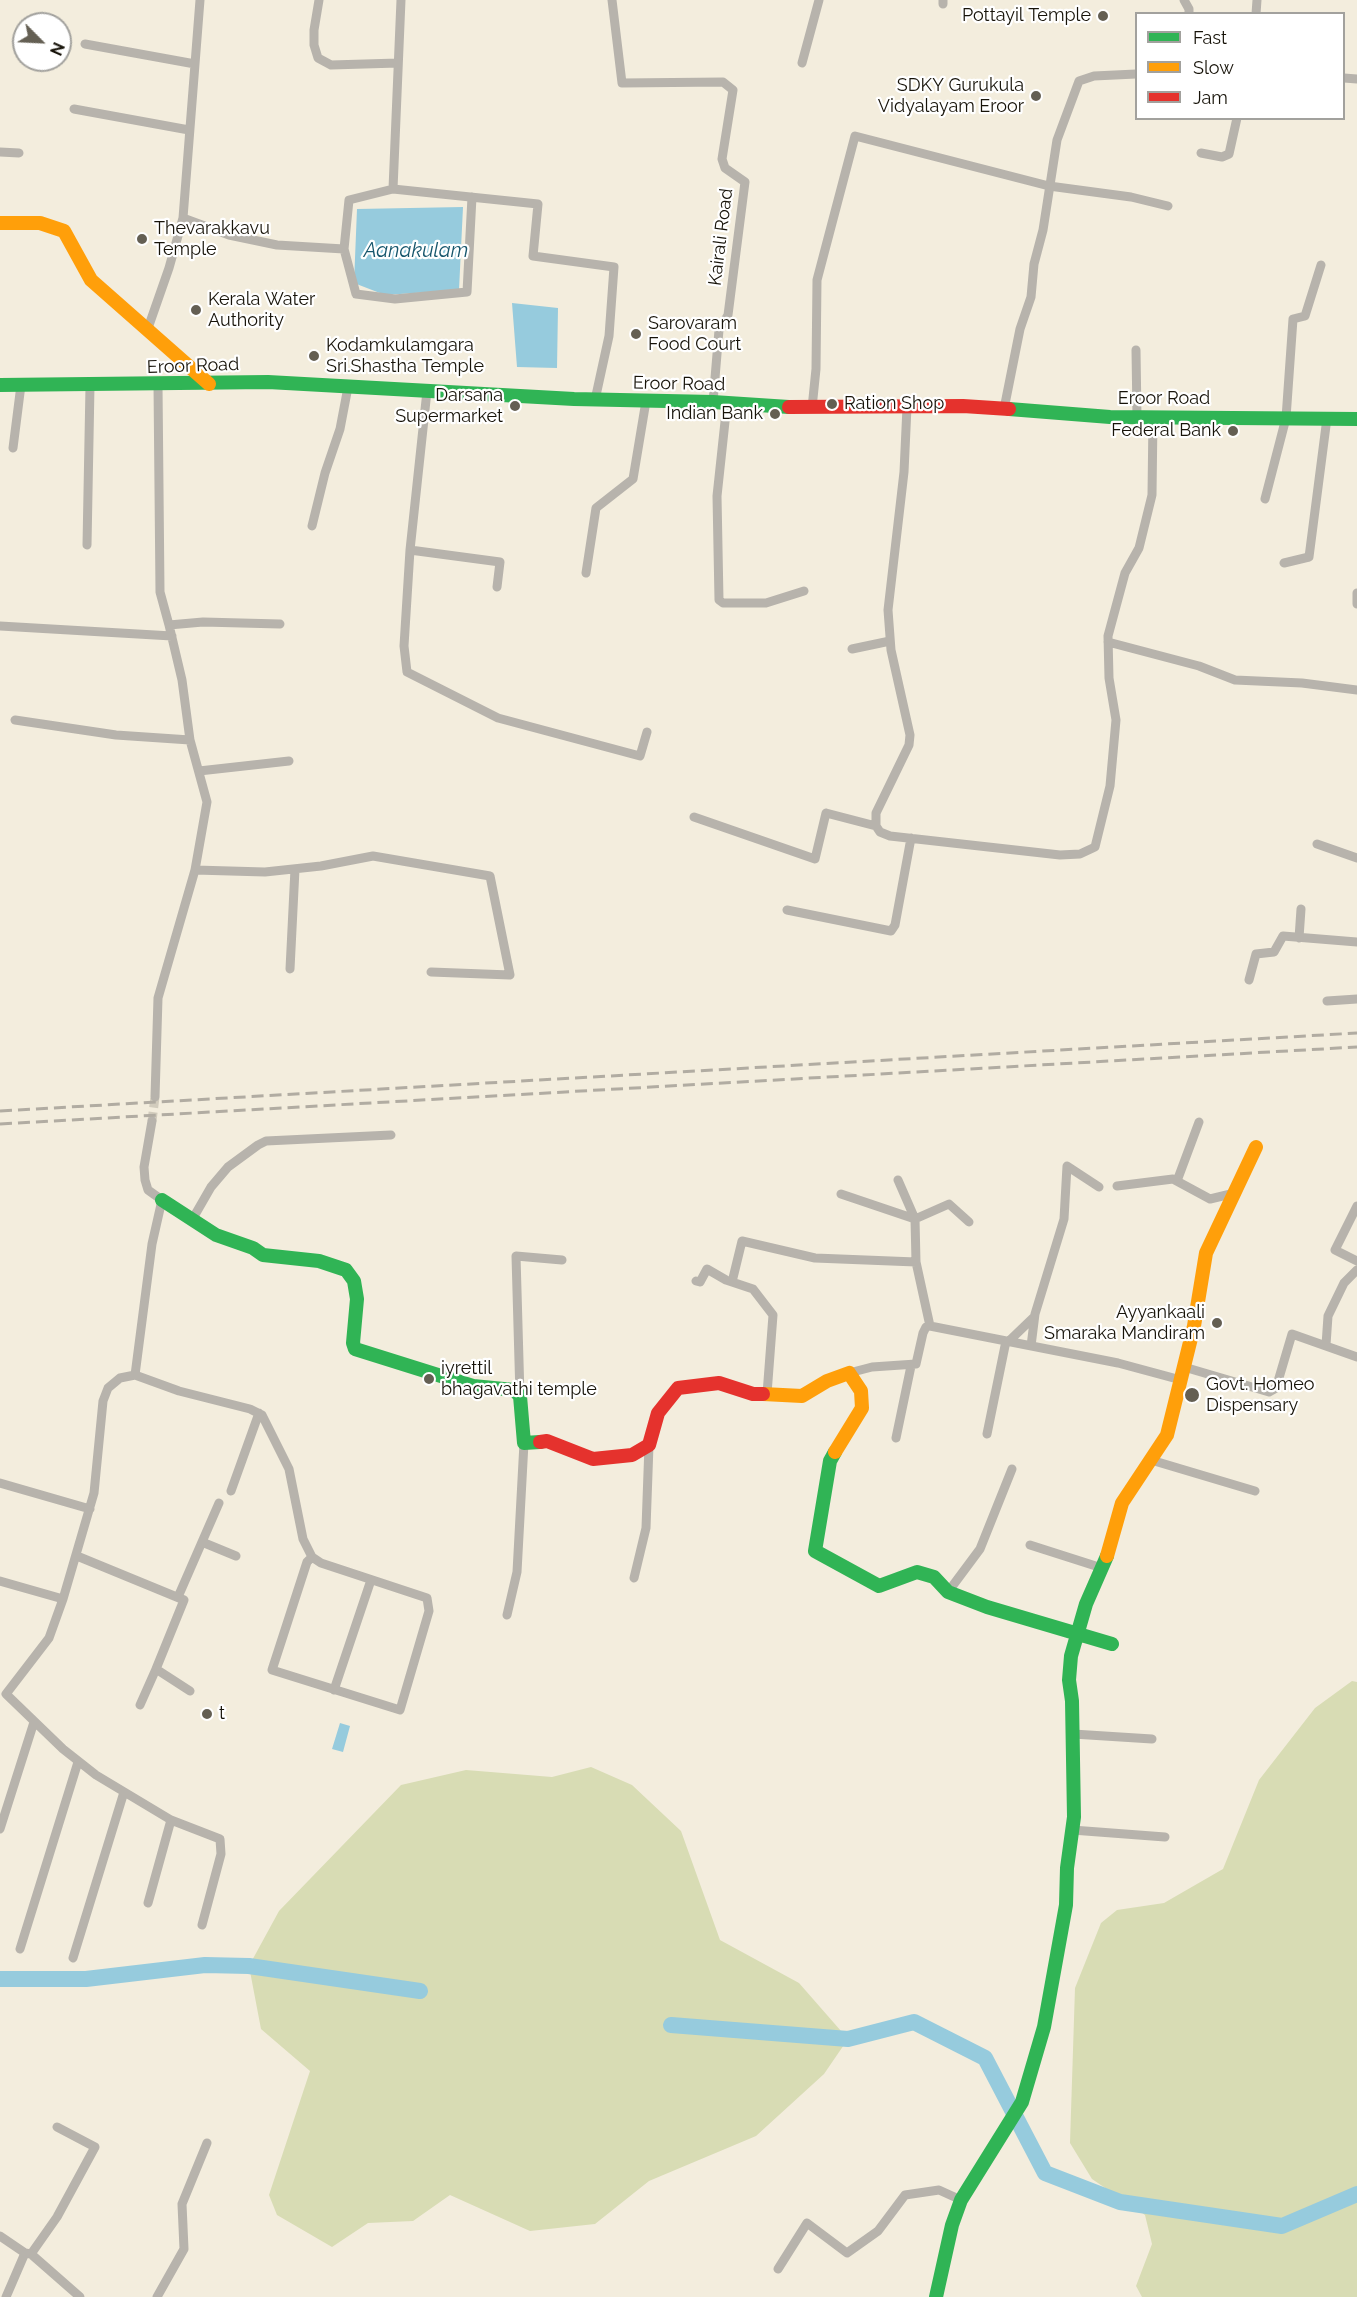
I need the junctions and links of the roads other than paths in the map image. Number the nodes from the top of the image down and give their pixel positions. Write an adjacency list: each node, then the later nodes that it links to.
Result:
1 (200, 0): 9 (street)
2 (319, 0): 7 (street)
3 (401, 0): 7 (street)
4 (612, 0): 36 (street, Kairali Road)
5 (819, 0): 8 (street)
6 (85, 44): 9 (street)
7 (398, 63): 18 (street)
8 (802, 63)
9 (195, 64): 13 (street)
10 (1135, 74): 17 (street)
11 (74, 109): 13 (street)
12 (1237, 120): 16 (street)
13 (189, 130): 21 (street)
14 (0, 152): 15 (street)
15 (19, 153)
16 (1201, 153)
17 (1049, 186): 20 (street); 38 (street); 39 (street)
18 (393, 189): 19 (street); 23 (street)
19 (472, 197): 23 (street); 34 (street)
20 (1168, 206)
21 (183, 218): 23 (street); 25 (street)
22 (0, 223): 25 (main road)
23 (344, 249)
24 (1321, 266): 42 (street)
25 (147, 331): 27 (main road)
26 (1136, 350): 40 (street)
27 (209, 384): 30 (main road, Eroor Road); 32 (main road, Eroor Road)
28 (0, 385): 29 (main road, Eroor Road)
29 (21, 385): 31 (main road, Eroor Road); 45 (street)
30 (158, 385): 31 (main road, Eroor Road); 58 (street)
31 (90, 386): 48 (street)
32 (348, 387): 33 (main road, Eroor Road); 47 (street)
33 (427, 391): 34 (main road, Eroor Road); 49 (street)
34 (596, 400): 35 (main road, Eroor Road)
35 (646, 401): 36 (main road, Eroor Road); 51 (street)
36 (720, 402): 38 (main road, Eroor Road); 53 (street)
37 (907, 407): 38 (main road, Eroor Road); 39 (main road, Eroor Road); 60 (street)
38 (812, 408)
39 (1004, 409): 40 (main road, Eroor Road)
40 (1137, 417): 41 (main road, Eroor Road)
41 (1154, 417): 42 (main road, Eroor Road); 61 (street)
42 (1286, 418): 43 (main road, Eroor Road); 46 (street)
43 (1327, 418): 44 (main road, Eroor Road); 50 (street)
44 (1357, 419)
45 (13, 448)
46 (1266, 499)
47 (312, 526)
48 (87, 544)
49 (410, 550): 52 (street); 65 (street)
50 (1284, 563)
51 (586, 573)
52 (497, 587)
53 (804, 591)
54 (1357, 593): 55 (street)
55 (1357, 604)
56 (280, 624): 58 (street)
57 (0, 626): 59 (street)
58 (169, 626): 59 (street)
59 (172, 636): 66 (street)
60 (890, 641): 62 (street); 70 (street)
61 (1108, 642): 63 (street); 71 (street)
62 (852, 649)
63 (1357, 690)
64 (15, 720): 66 (street)
65 (647, 732)
66 (190, 740): 68 (street)
67 (289, 761): 68 (street)
68 (199, 771): 75 (street)
69 (694, 817): 70 (street)
70 (876, 826): 71 (street)
71 (911, 838): 77 (street)
72 (1317, 844): 73 (street)
73 (1357, 858)
74 (295, 869): 75 (street); 80 (street); 81 (street)
75 (195, 870): 85 (street)
76 (1301, 909): 78 (street)
77 (787, 910)
78 (1299, 938): 79 (street); 82 (street)
79 (1357, 942)
80 (290, 969)
81 (431, 972)
82 (1249, 980)
83 (1357, 999): 84 (street)
84 (1327, 1001)
85 (155, 1097)
86 (152, 1121): 96 (street)
87 (1199, 1122): 91 (street)
88 (391, 1135): 99 (street)
89 (1256, 1147): 94 (main road)
90 (898, 1180): 98 (street)
91 (1178, 1181): 92 (street); 94 (street)
92 (1117, 1186)
93 (1099, 1187): 107 (street)
94 (1235, 1193): 115 (main road)
95 (841, 1194): 98 (street)
96 (162, 1200): 99 (main road); 116 (street)
97 (1357, 1206): 102 (street)
98 (915, 1219): 100 (street); 103 (street)
99 (192, 1220): 118 (main road)
100 (969, 1222)
101 (562, 1260): 118 (street)
102 (1357, 1261)
103 (916, 1262): 106 (street); 108 (street)
104 (1357, 1270): 110 (street)
105 (696, 1281): 106 (street)
106 (732, 1282): 117 (street)
107 (1034, 1317): 109 (street); 111 (street)
108 (930, 1326): 109 (street); 113 (street)
109 (1007, 1341): 111 (street); 120 (street)
110 (1326, 1345): 112 (street); 115 (street)
111 (1031, 1346): 115 (street)
112 (1357, 1357)
113 (911, 1366): 114 (street); 121 (street)
114 (849, 1373): 117 (main road); 140 (main road)
115 (1182, 1374): 124 (main road)
116 (135, 1375): 119 (street); 130 (street)
117 (767, 1394): 123 (main road)
118 (520, 1396): 122 (main road)
119 (259, 1413): 127 (street); 135 (street)
120 (987, 1434)
121 (896, 1438)
122 (524, 1443): 123 (main road); 143 (street)
123 (649, 1445): 137 (street)
124 (1151, 1460): 128 (street); 136 (main road)
125 (1012, 1469): 140 (street)
126 (0, 1483): 130 (street)
127 (231, 1491)
128 (1256, 1491)
129 (219, 1503): 131 (street)
130 (90, 1509): 133 (street)
131 (202, 1542): 134 (street); 141 (street)
132 (1029, 1545): 136 (street)
133 (77, 1556): 141 (street); 142 (street)
134 (236, 1556)
135 (312, 1557): 138 (street); 148 (street)
136 (1102, 1568): 144 (main road)
137 (634, 1578)
138 (371, 1580): 148 (street); 148 (street)
139 (0, 1581): 142 (street)
140 (948, 1592): 144 (main road)
141 (178, 1597): 146 (street)
142 (63, 1599): 150 (street)
143 (507, 1615)
144 (1079, 1632): 145 (main road); 151 (main road)
145 (1112, 1644)
146 (156, 1669): 147 (street); 149 (street)
147 (190, 1690)
148 (334, 1690)
149 (140, 1705)
150 (34, 1722): 153 (street); 156 (street)
151 (1072, 1734): 152 (street); 157 (main road)
152 (1152, 1739)
153 (78, 1762): 154 (street); 161 (street)
154 (124, 1792): 155 (street); 162 (street)
155 (171, 1820): 159 (street); 160 (street)
156 (0, 1829)
157 (1072, 1830): 158 (street); 165 (main road)
158 (1165, 1837)
159 (148, 1903)
160 (202, 1925)
161 (20, 1949)
162 (73, 1958)
163 (57, 2127): 167 (street)
164 (207, 2143): 171 (street)
165 (961, 2200): 168 (street); 172 (main road)
166 (0, 2236): 167 (street)
167 (28, 2253): 169 (street); 170 (street)
168 (778, 2269)
169 (6, 2297)
170 (80, 2297)
171 (157, 2297)
172 (936, 2297)

